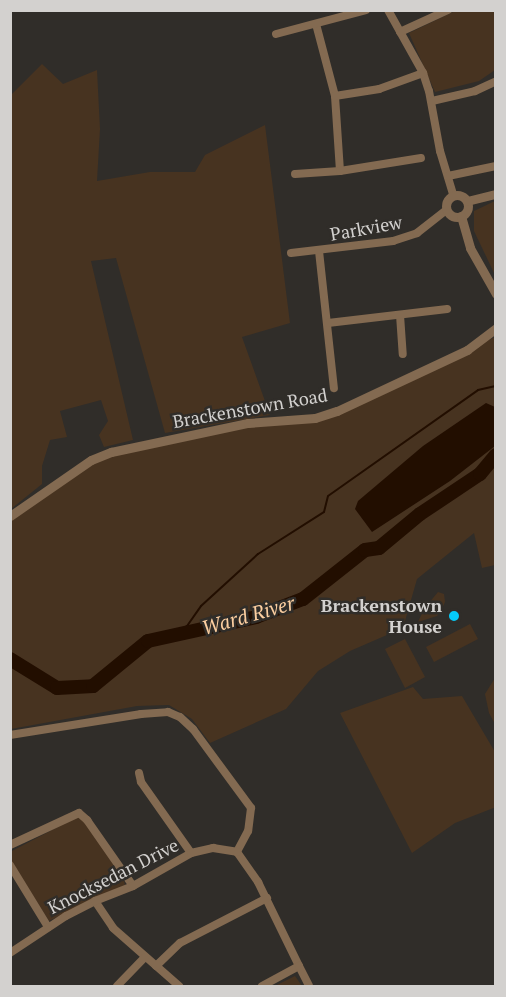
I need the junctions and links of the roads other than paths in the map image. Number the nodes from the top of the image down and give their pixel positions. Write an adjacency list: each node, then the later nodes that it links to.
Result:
1 (366, 10): 4 (street)
2 (388, 10): 5 (street)
3 (448, 10): 5 (street)
4 (316, 24): 6 (street); 9 (street)
5 (400, 32): 7 (street)
6 (276, 34)
7 (423, 73): 9 (street); 10 (street)
8 (495, 81): 10 (street)
9 (335, 96): 13 (street)
10 (432, 101): 15 (street)
11 (421, 158): 13 (street)
12 (495, 166): 15 (street)
13 (340, 171): 14 (street)
14 (295, 174)
15 (448, 176): 17 (street)
16 (495, 194): 18 (street)
17 (453, 195): 18 (street); 19 (street)
18 (467, 201): 20 (street)
19 (446, 210): 20 (street); 21 (street, Parkview)
20 (461, 216): 23 (street)
21 (320, 251): 22 (street, Parkview); 26 (street, Parkview)
22 (291, 253)
23 (495, 294)
24 (447, 309): 25 (street)
25 (400, 315): 26 (street); 28 (street)
26 (328, 323): 29 (street, Parkview)
27 (495, 328): 30 (street, Brackenstown Road)
28 (403, 354)
29 (334, 388)
30 (10, 516)
31 (10, 735): 34 (street)
32 (140, 773): 35 (street)
33 (10, 845): 37 (street)
34 (237, 852): 35 (street, Knocksedan Drive); 38 (street)
35 (191, 853): 37 (street, Knocksedan Drive)
36 (10, 865): 40 (street)
37 (133, 886): 39 (street, Knocksedan Drive)
38 (267, 898): 43 (street); 44 (street)
39 (95, 901): 40 (street, Knocksedan Drive); 42 (street)
40 (48, 927): 41 (street, Knocksedan Drive)
41 (10, 953)
42 (145, 957): 43 (street); 45 (street)
43 (156, 966): 46 (street)
44 (299, 966): 47 (street); 48 (street)
45 (117, 987)
46 (178, 987)
47 (262, 987)
48 (309, 987)

